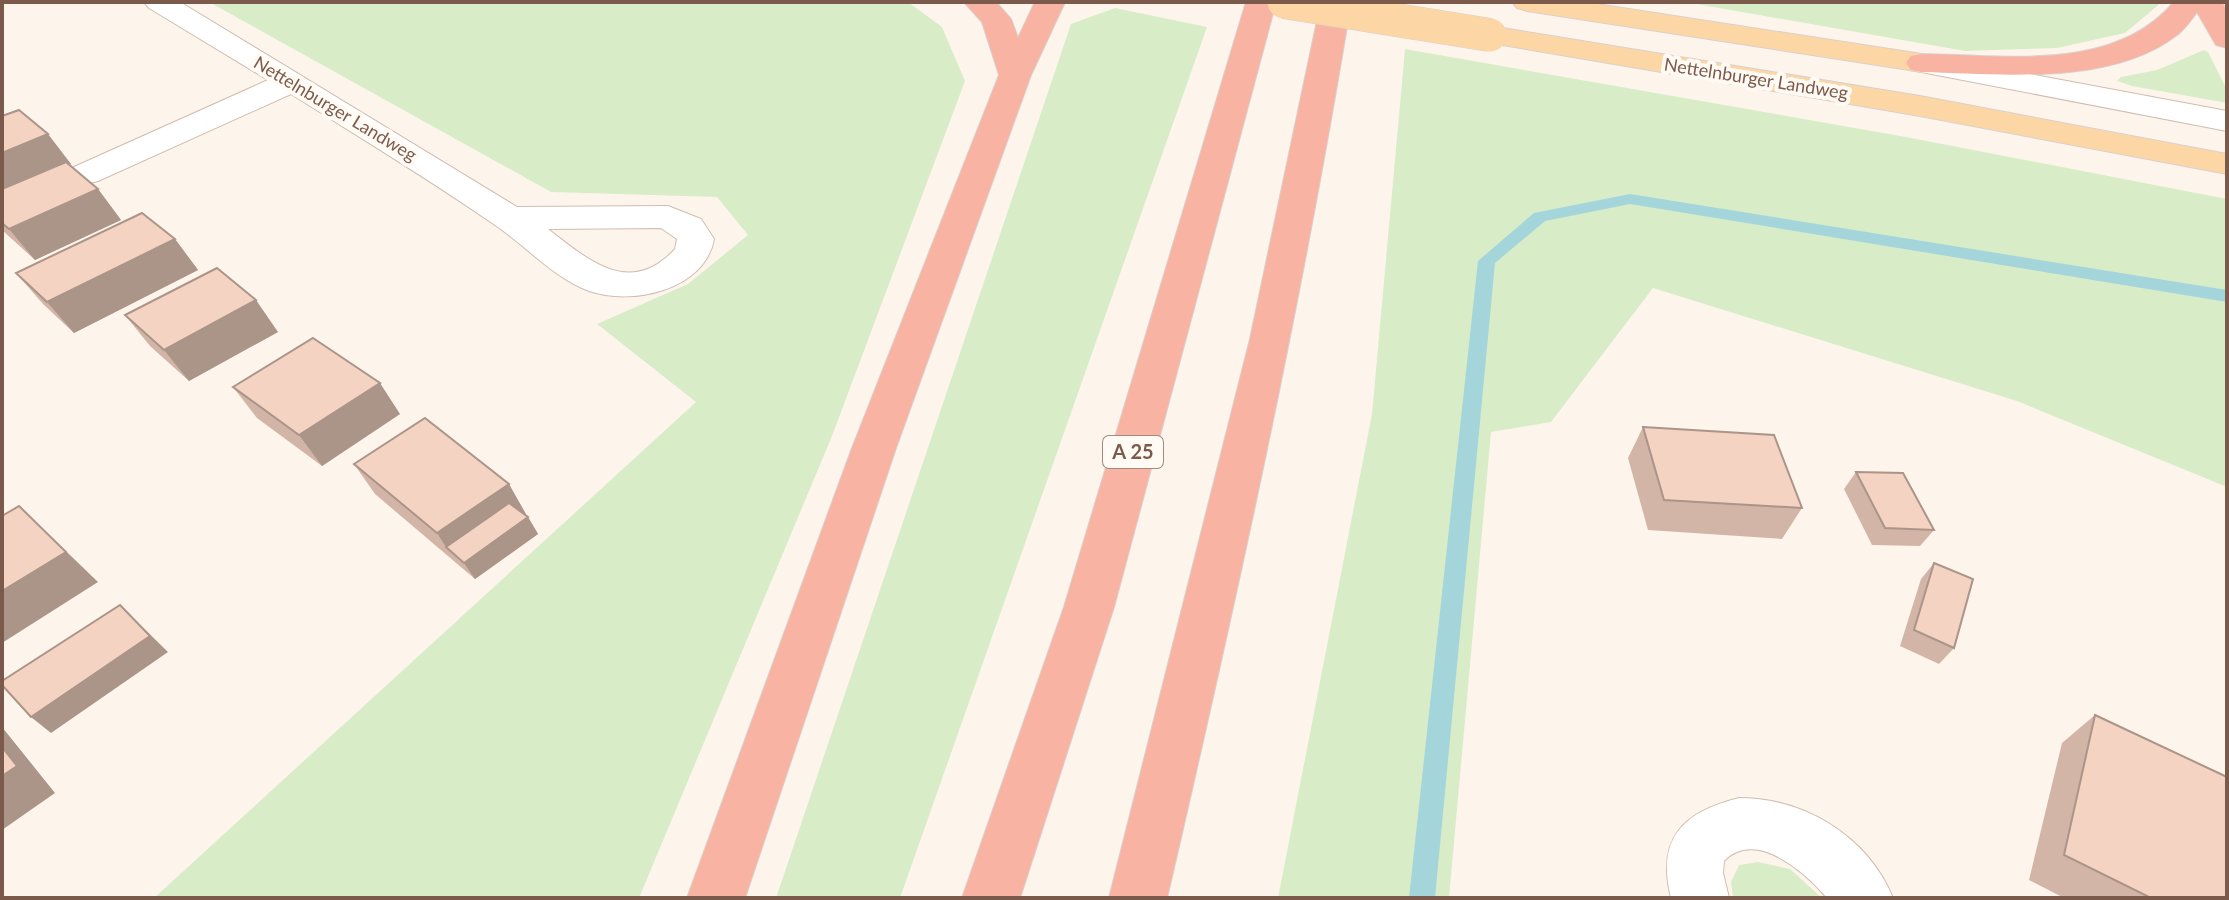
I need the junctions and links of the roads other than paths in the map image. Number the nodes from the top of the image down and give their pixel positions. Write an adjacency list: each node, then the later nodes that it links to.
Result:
1 (159, 2): 13 (street, Nettelnburger Landweg)
2 (979, 2): 12 (highway)
3 (1050, 2): 12 (highway)
4 (1261, 2): 19 (highway, A 25)
5 (1284, 2): 15 (main road, Nettelnburger Landweg, bridge)
6 (1336, 2): 20 (highway)
7 (1527, 2): 11 (main road, Nettelnburger Landweg)
8 (2190, 2): 11 (highway)
9 (2207, 2): 10 (highway)
10 (2227, 39)
11 (1922, 63): 14 (street, Nettelnburger Landweg)
12 (1015, 75): 18 (highway)
13 (291, 82): 16 (street); 17 (street, Nettelnburger Landweg)
14 (2227, 121)
15 (2227, 164)
16 (86, 174)
17 (510, 218)
18 (716, 898)
19 (991, 898)
20 (1138, 898)
21 (1700, 898): 22 (street)
22 (1864, 898)

